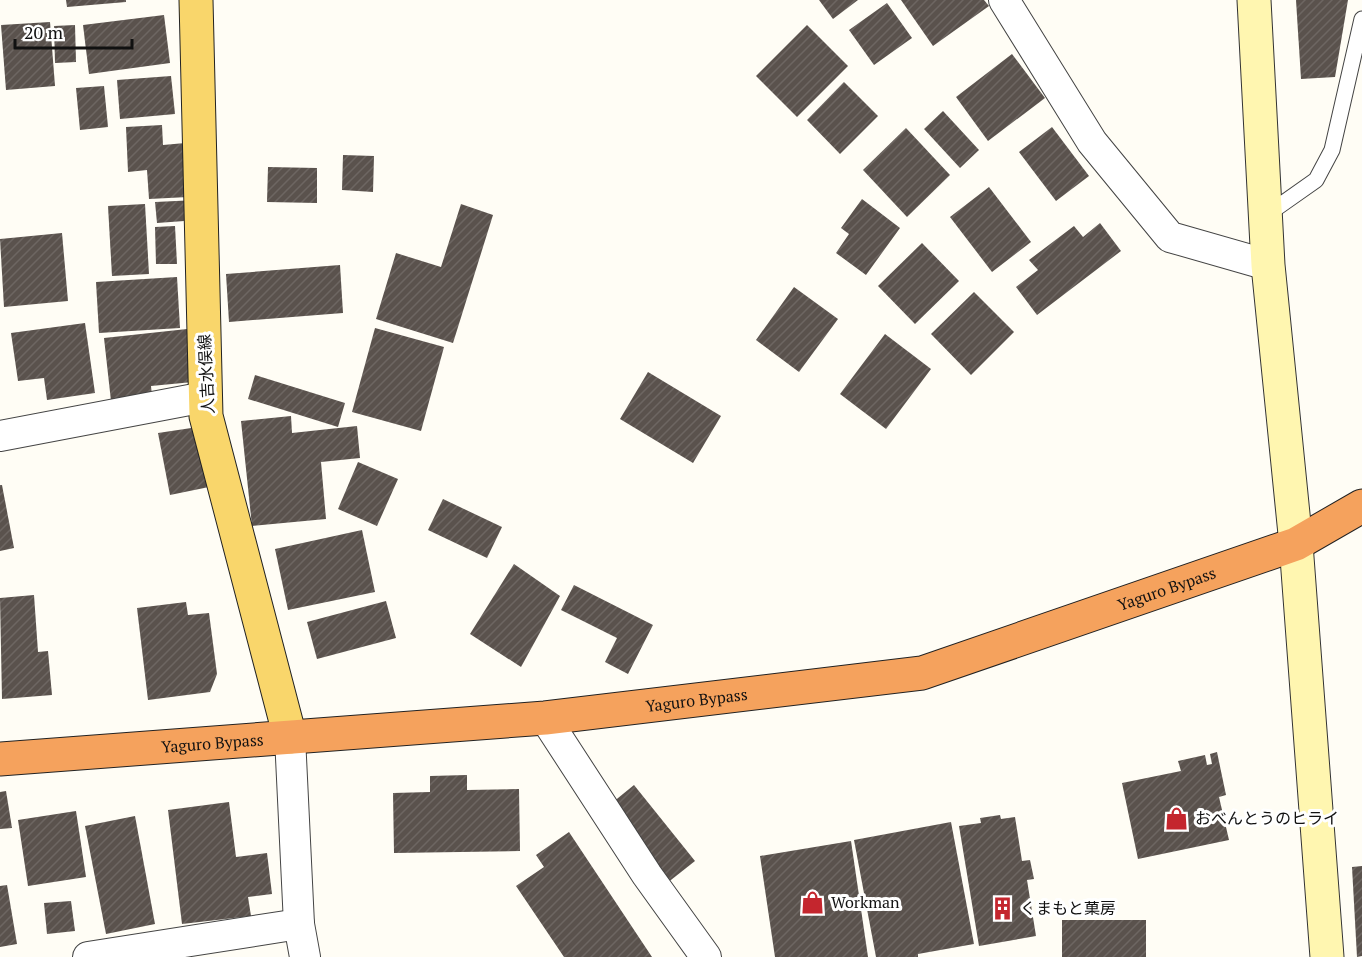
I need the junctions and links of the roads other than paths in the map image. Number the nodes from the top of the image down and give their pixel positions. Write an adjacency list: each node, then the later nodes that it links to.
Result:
1 (196, 0): 7 (main road, 人吉水俣線)
2 (1004, 0): 6 (street)
3 (1254, 0): 5 (street)
4 (1362, 19): 5 (lane)
5 (1265, 216): 6 (street)
6 (1268, 265): 10 (street)
7 (205, 397): 8 (street); 12 (main road, 人吉水俣線)
8 (0, 436)
9 (1362, 506): 10 (highway, Yaguro Bypass)
10 (1296, 544): 11 (highway, Yaguro Bypass); 18 (street)
11 (545, 718): 12 (highway, Yaguro Bypass); 17 (street)
12 (290, 737): 13 (highway, Yaguro Bypass); 14 (street)
13 (0, 759)
14 (299, 924): 15 (street); 16 (street)
15 (88, 957)
16 (306, 957)
17 (706, 957)
18 (1327, 957)

